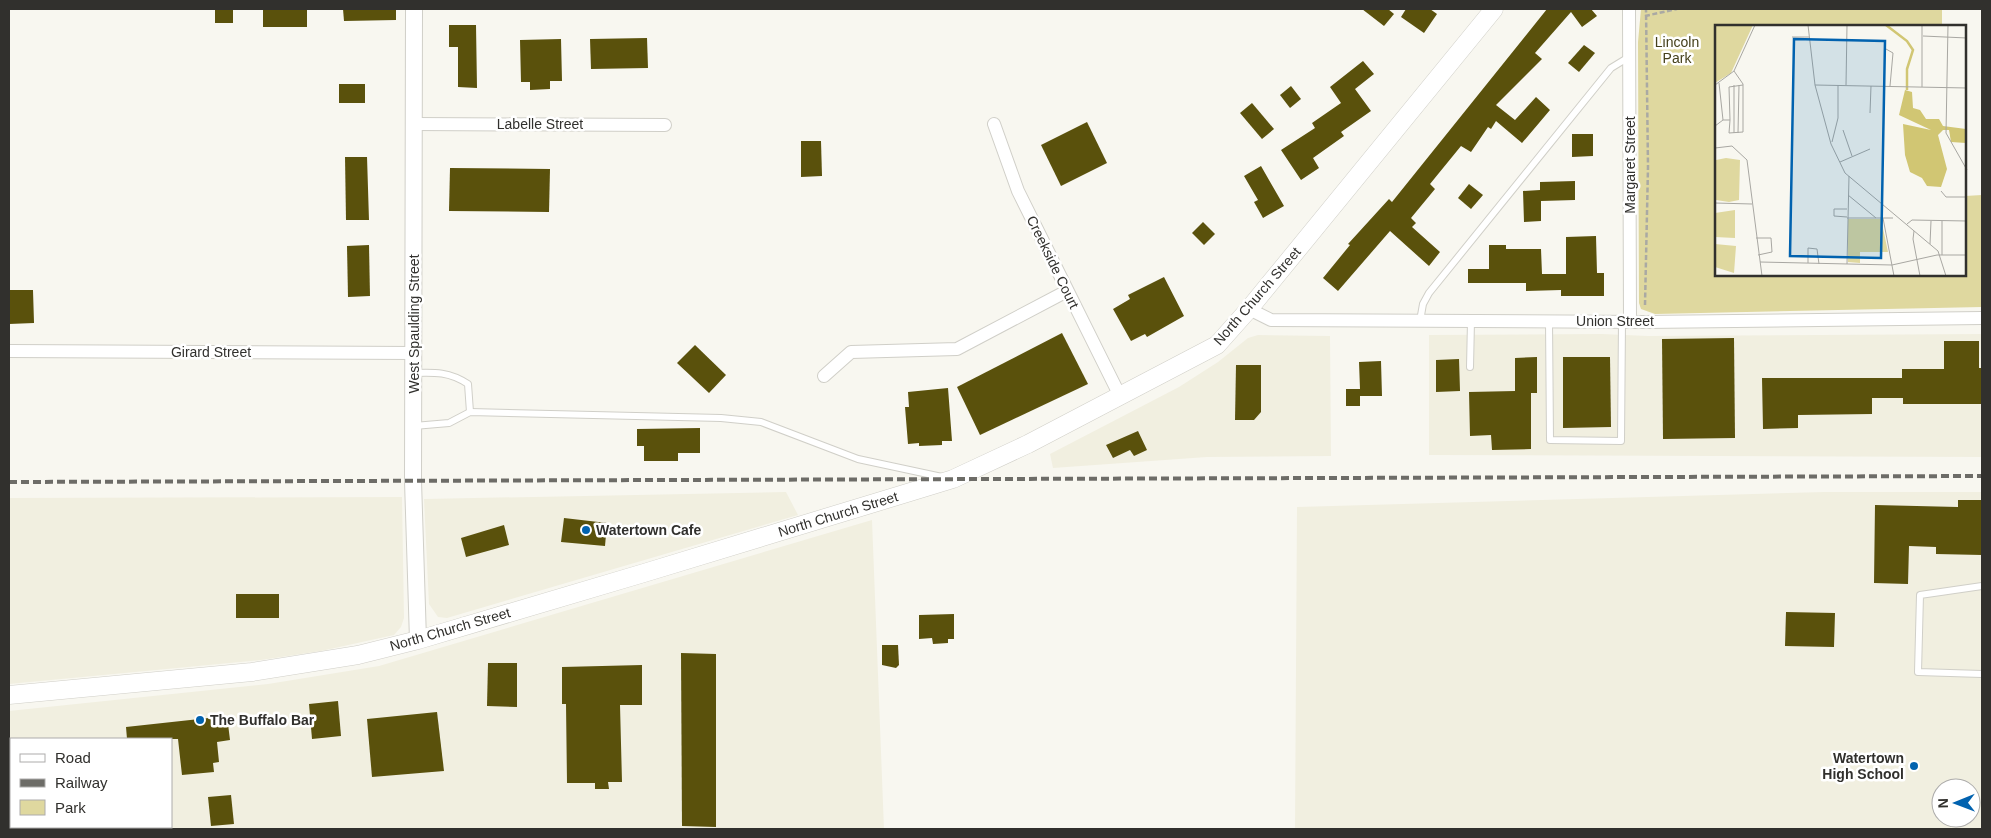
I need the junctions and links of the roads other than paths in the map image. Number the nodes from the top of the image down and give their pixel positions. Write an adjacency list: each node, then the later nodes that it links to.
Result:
1 (414, 9): 5 (street, West Spaulding Street)
2 (1494, 9): 9 (main road, North Church Street)
3 (1629, 9): 4 (street, Margaret Street)
4 (1629, 57): 11 (lane); 14 (street, Margaret Street)
5 (415, 124): 7 (street, Labelle Street); 16 (street, West Spaulding Street)
6 (994, 124): 8 (street, Creekside Court)
7 (665, 125)
8 (1068, 291): 19 (street); 20 (street, Creekside Court)
9 (1249, 309): 11 (street, Union Street); 20 (main road, North Church Street)
10 (1982, 318): 14 (street, Union Street)
11 (1420, 321): 12 (street, Union Street)
12 (1471, 321): 13 (street, Union Street); 17 (lane)
13 (1549, 321): 14 (street, Union Street); 14 (lane)
14 (1626, 321)
15 (9, 352): 16 (street, Girard Street)
16 (414, 353): 18 (street, West Spaulding Street)
17 (1470, 367)
18 (414, 373): 21 (lane); 22 (street, West Spaulding Street)
19 (824, 376)
20 (1120, 396): 23 (main road, North Church Street)
21 (470, 412): 22 (lane); 23 (lane)
22 (413, 426): 25 (street, West Spaulding Street)
23 (953, 479): 25 (main road, North Church Street)
24 (1982, 586): 26 (lane)
25 (418, 640): 27 (main road, North Church Street)
26 (1982, 674)
27 (9, 695)

